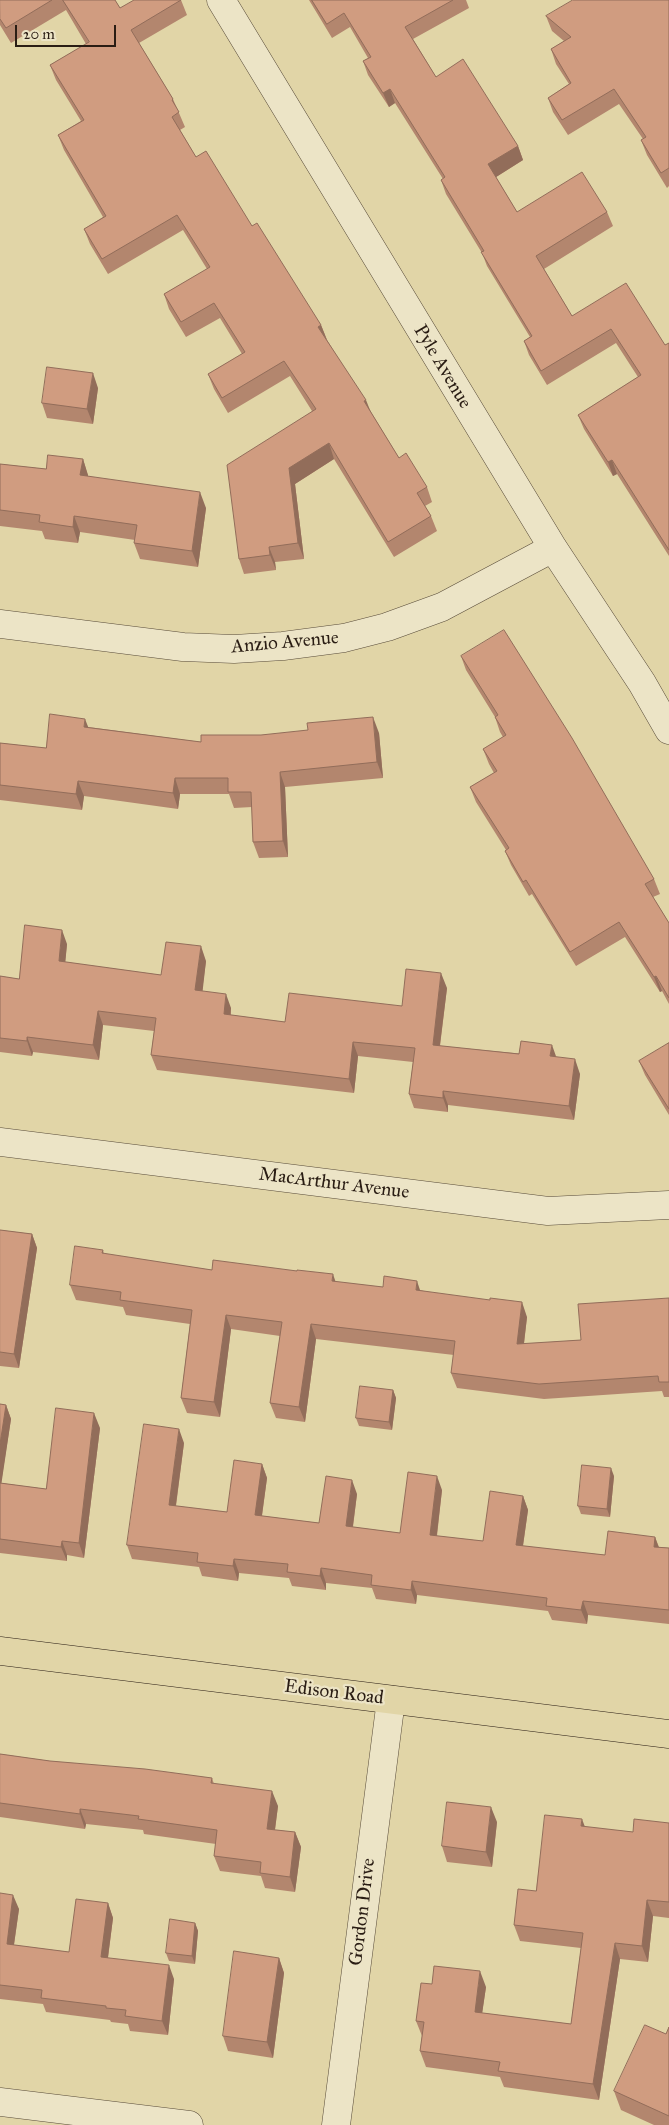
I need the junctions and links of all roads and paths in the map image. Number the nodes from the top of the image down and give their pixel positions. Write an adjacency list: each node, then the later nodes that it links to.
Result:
1 (221, 0): 2 (street, Pyle Avenue)
2 (553, 548): 3 (street, Anzio Avenue); 4 (street, Pyle Avenue)
3 (0, 624)
4 (669, 730)
5 (0, 1142): 6 (street, MacArthur Avenue)
6 (669, 1205)
7 (0, 1652): 8 (main road, Edison Road)
8 (391, 1700): 9 (main road, Edison Road); 12 (street, Gordon Drive)
9 (669, 1734)
10 (0, 2102): 11 (street)
11 (189, 2125)
12 (336, 2125)

